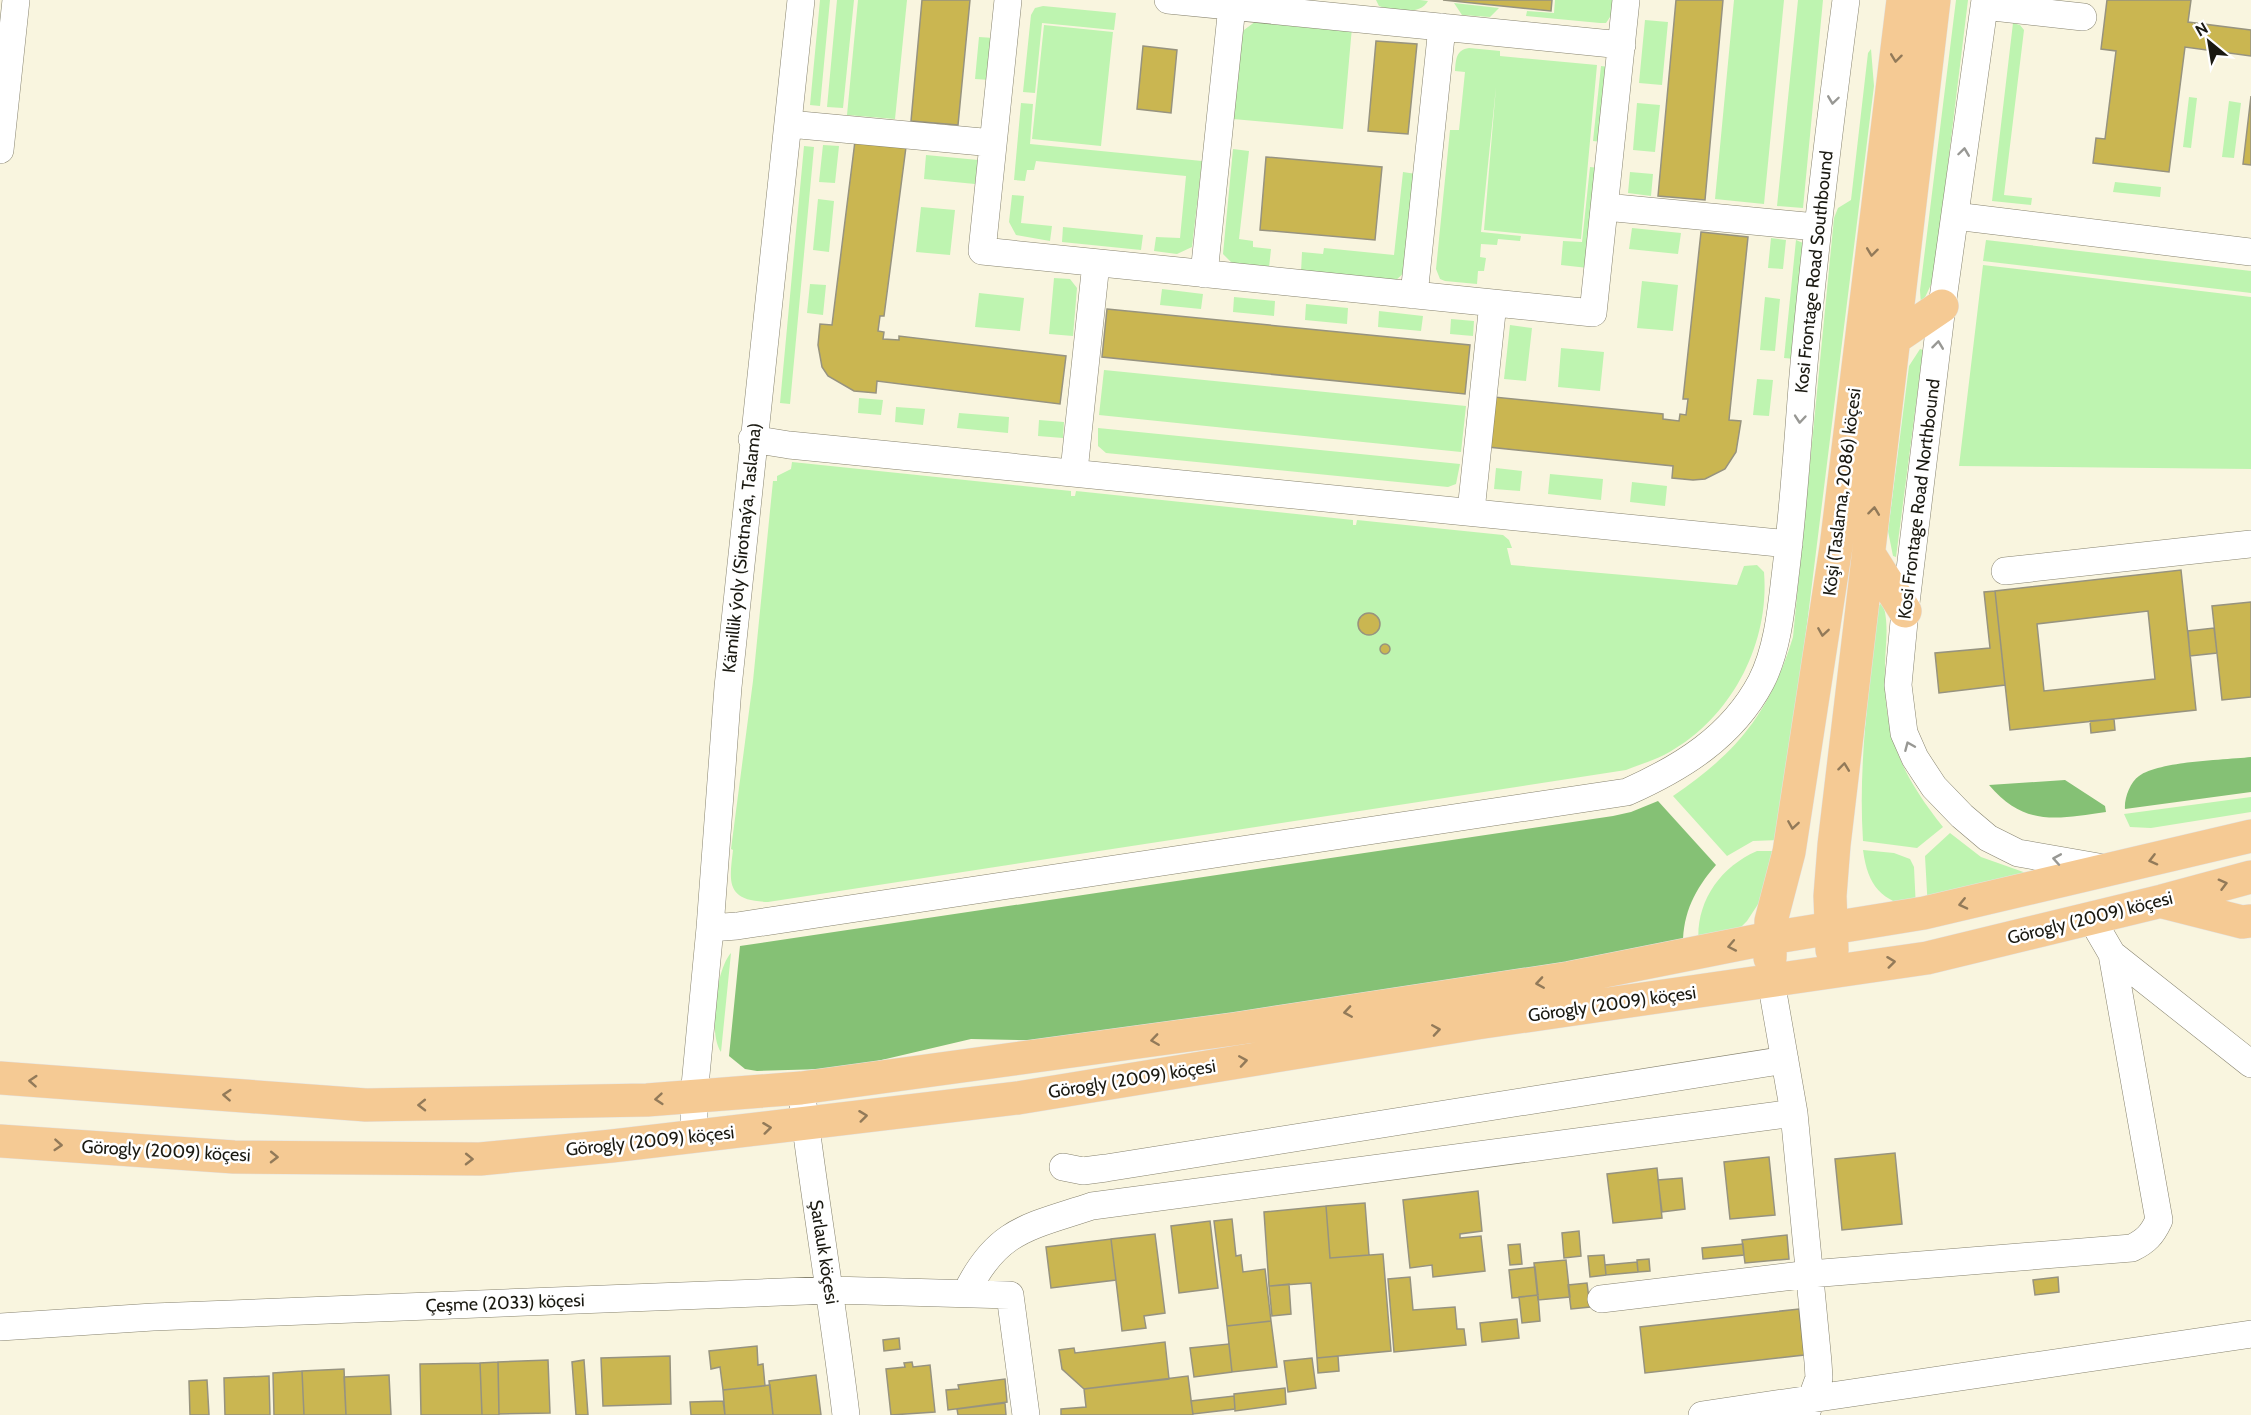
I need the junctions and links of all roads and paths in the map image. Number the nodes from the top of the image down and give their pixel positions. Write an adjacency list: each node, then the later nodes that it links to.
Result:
1 (16, 0): 16 (street)
2 (801, 0): 14 (street, Kämillik ýoly (Sirotnaýa, Taslama))
3 (1008, 0): 15 (street)
4 (1168, 0): 10 (street)
5 (1626, 0): 13 (street)
6 (1846, 0): 19 (street, Kosi Frontage Road Southbound, one-way to 19)
7 (1903, 0): 43 (main road, Köşi (Taslama, 2086) köçesi, one-way to 43)
8 (1934, 0): 26 (main road, Köşi (Taslama, 2086) köçesi)
9 (1984, 3): 11 (street); 18 (street, Kosi Frontage Road Northbound, one-way to 9)
10 (1232, 6): 12 (street); 22 (street)
11 (2083, 17)
12 (1442, 27): 13 (street); 23 (street)
13 (1622, 45): 17 (street)
14 (789, 124): 15 (street); 27 (street, Kämillik ýoly (Sirotnaýa, Taslama))
15 (993, 143): 21 (street)
16 (0, 150)
17 (1605, 207): 19 (street); 24 (street)
18 (1955, 216): 20 (street); 25 (street, Kosi Frontage Road Northbound)
19 (1816, 228): 30 (street, Kosi Frontage Road Southbound, one-way to 30)
20 (2251, 252)
21 (1096, 263): 22 (street); 28 (street)
22 (1204, 274): 23 (street)
23 (1414, 295): 24 (street)
24 (1493, 303): 29 (street)
25 (1942, 306): 26 (main road); 34 (street, Kosi Frontage Road Northbound, one-way to 25)
26 (1895, 338): 32 (main road, Köşi (Taslama, 2086) köçesi, one-way to 26)
27 (752, 439): 28 (street); 41 (street, Kämillik ýoly (Sirotnaýa, Taslama))
28 (1074, 471): 29 (street)
29 (1471, 511): 30 (street)
30 (1789, 544): 41 (street, Kosi Frontage Road Southbound)
31 (2251, 544): 33 (street)
32 (1869, 554): 34 (main road); 42 (main road, Köşi (Taslama, 2086) köçesi, one-way to 32)
33 (2005, 571)
34 (1905, 611): 36 (street, Kosi Frontage Road Northbound, one-way to 34)
35 (2251, 836): 36 (main road, Görogly (2009) köçesi, one-way to 36)
36 (2114, 870): 42 (main road, Görogly (2009) köçesi, one-way to 42)
37 (2251, 877): 38 (main road, Görogly (2009) köçesi, one-way to 37)
38 (2162, 901): 39 (main road, Görogly (2009) köçesi); 40 (main road)
39 (2091, 918): 44 (street); 45 (main road, Görogly (2009) köçesi, one-way to 39)
40 (2251, 921)
41 (710, 928): 51 (street, Kämillik ýoly (Sirotnaýa, Taslama))
42 (1831, 930): 43 (main road, Görogly (2009) köçesi); 45 (main road, Köşi (Taslama, 2086) köçesi)
43 (1770, 938): 46 (main road, Köşi (Taslama, 2086) köçesi); 50 (main road, Görogly (2009) köçesi, one-way to 50)
44 (2112, 954): 48 (street); 57 (street)
45 (1833, 970): 46 (main road, Görogly (2009) köçesi)
46 (1771, 981): 47 (street); 53 (main road, Görogly (2009) köçesi, one-way to 46)
47 (1785, 1060): 52 (street); 56 (street)
48 (2251, 1064)
49 (0, 1078): 51 (main road, Görogly (2009) köçesi, one-way to 49)
50 (801, 1088): 51 (main road, Görogly (2009) köçesi); 53 (street, Şarlauk köçesi)
51 (694, 1096): 54 (street, Kämillik ýoly (Sirotnaýa, Taslama))
52 (1794, 1113): 57 (street); 59 (street)
53 (805, 1123): 54 (main road, Görogly (2009) köçesi, one-way to 53); 58 (street, Şarlauk köçesi)
54 (694, 1137): 55 (main road, Görogly (2009) köçesi, one-way to 54)
55 (0, 1141)
56 (1063, 1167)
57 (1810, 1274): 60 (street); 63 (street)
58 (831, 1290): 59 (street, Çeşme (2033) köçesi); 61 (street, Çeşme (2033) köçesi); 64 (street, Şarlauk köçesi)
59 (966, 1293): 65 (street, Çeşme (2033) köçesi)
60 (1601, 1299)
61 (0, 1327)
62 (2251, 1334): 63 (street)
63 (1809, 1406): 66 (street)
64 (846, 1415)
65 (1026, 1415)
66 (1702, 1415)

